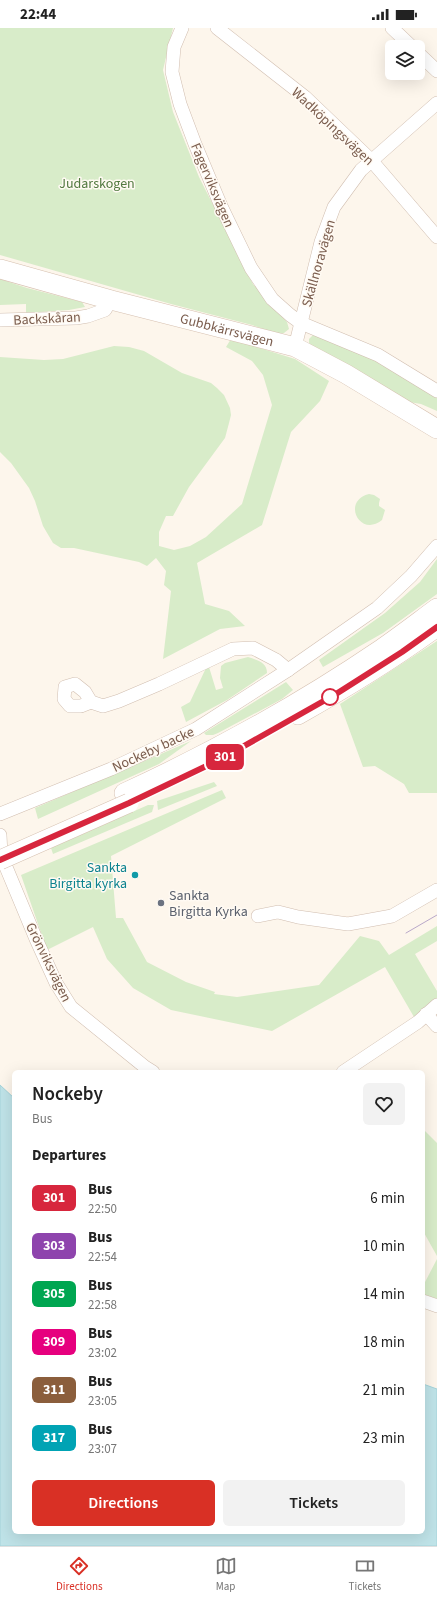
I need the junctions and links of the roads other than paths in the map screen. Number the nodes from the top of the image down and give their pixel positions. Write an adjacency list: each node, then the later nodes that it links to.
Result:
1 (182, 28): 13 (street, Fagerviksvägen)
2 (217, 28): 8 (street, Wadköpingsvägen)
3 (392, 28): 4 (street)
4 (405, 40)
5 (425, 60): 6 (street)
6 (437, 71)
7 (437, 103): 8 (street, Skällnoravägen)
8 (371, 160): 9 (street, Wadköpingsvägen); 13 (street, Skällnoravägen)
9 (437, 237)
10 (0, 269): 11 (main road, Gubbkärrsvägen)
11 (111, 300): 12 (street, Backskåran); 14 (main road, Gubbkärrsvägen)
12 (0, 320)
13 (301, 323): 14 (street); 15 (street, Fagerviksvägen)
14 (295, 347): 16 (main road, Gubbkärrsvägen)
15 (437, 391)
16 (437, 429)
17 (437, 546): 20 (street, Nockeby backe)
18 (437, 608): 22 (main road)
19 (437, 627): 22 (main road)
20 (288, 670): 21 (street); 23 (street, Nockeby backe)
21 (91, 702)
22 (127, 798): 26 (main road); 27 (main road, bridge)
23 (4, 812)
24 (0, 835): 25 (street, Grönviksvägen)
25 (0, 840): 33 (street, Grönviksvägen)
26 (0, 849)
27 (0, 860)
28 (437, 890): 29 (street)
29 (258, 916)
30 (437, 1005): 31 (street)
31 (426, 1014): 32 (street); 34 (street)
32 (437, 1026)
33 (150, 1070)
34 (346, 1070)
35 (425, 1302): 36 (street)
36 (437, 1306)

